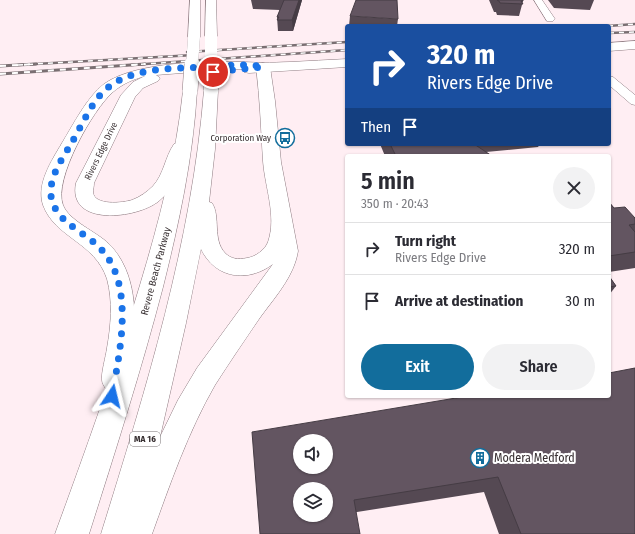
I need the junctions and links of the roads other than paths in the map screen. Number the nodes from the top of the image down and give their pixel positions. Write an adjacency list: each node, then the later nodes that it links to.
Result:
1 (195, 0): 11 (main road, Revere Beach Parkway, bridge)
2 (211, 0): 12 (main road, MA 16, bridge)
3 (538, 0): 4 (street)
4 (550, 19)
5 (635, 45): 6 (main road)
6 (611, 47)
7 (345, 63): 8 (main road, Rivers Edge Drive)
8 (255, 67): 11 (main road, Rivers Edge Drive); 13 (main road); 14 (main road, Rivers Edge Drive)
9 (611, 81): 10 (street)
10 (635, 101)
11 (187, 126): 14 (main road, Revere Beach Parkway)
12 (203, 176): 13 (main road); 16 (main road, MA 16)
13 (281, 221): 17 (main road)
14 (89, 484): 15 (main road, Revere Beach Parkway)
15 (72, 534)
16 (118, 534)
17 (135, 534)

